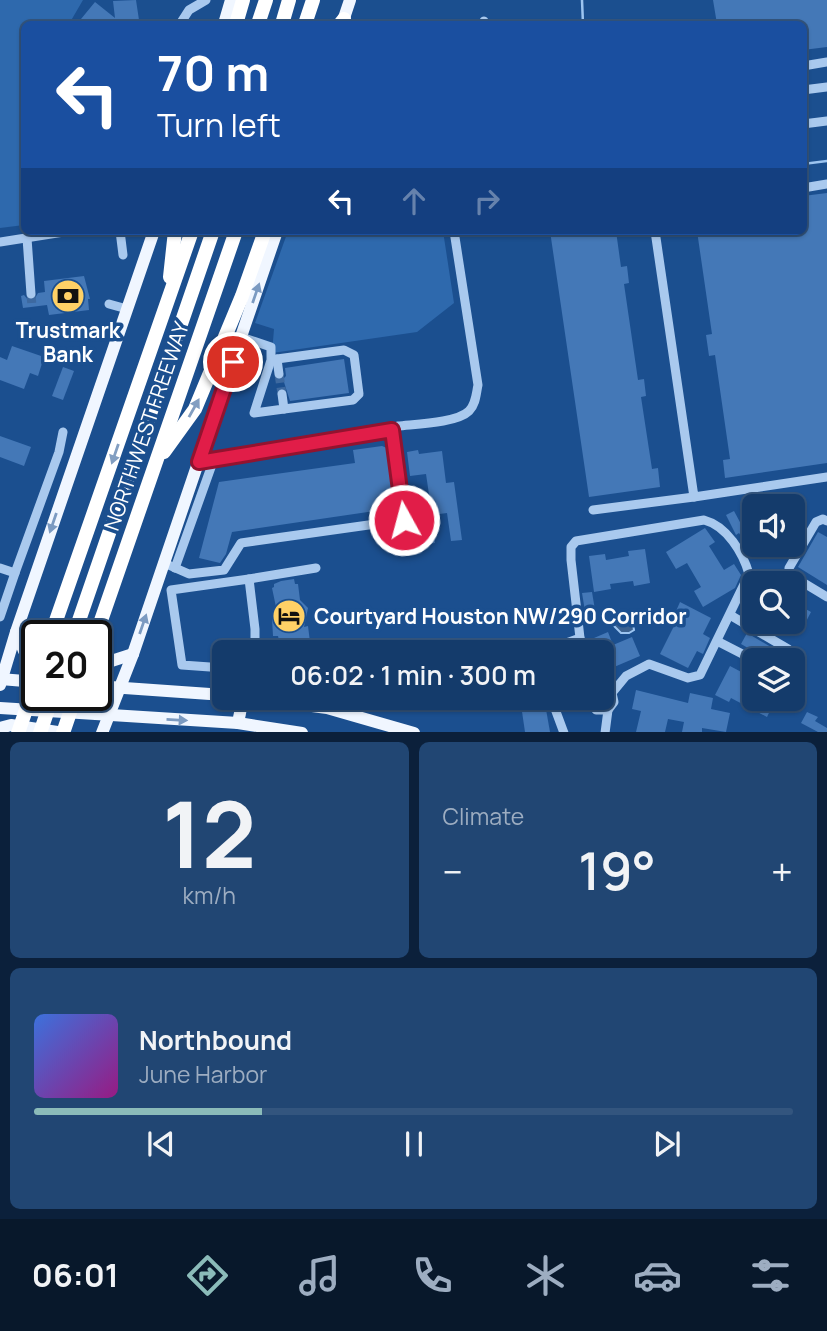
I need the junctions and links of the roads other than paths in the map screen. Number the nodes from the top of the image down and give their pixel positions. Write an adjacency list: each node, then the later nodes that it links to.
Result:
1 (206, 0): 8 (street)
2 (231, 0): 9 (main road)
3 (243, 0): 10 (highway)
4 (266, 0): 11 (highway)
5 (289, 0): 12 (highway)
6 (313, 0): 13 (highway)
7 (350, 0): 14 (main road)
8 (182, 21)
9 (224, 21)
10 (237, 21)
11 (259, 21)
12 (283, 21)
13 (306, 21)
14 (343, 21)
15 (827, 62): 16 (street)
16 (807, 65)
17 (827, 87): 18 (street)
18 (807, 90)
19 (827, 121): 20 (street)
20 (807, 124)
21 (827, 184): 22 (street)
22 (807, 187)
23 (45, 235): 34 (street)
24 (120, 235): 36 (street)
25 (153, 235): 40 (main road)
26 (175, 235): 38 (highway)
27 (191, 235): 38 (highway, NORTHWEST FREEWAY)
28 (212, 235): 64 (highway)
29 (235, 235): 50 (highway, NORTHWEST FREEWAY)
30 (264, 235): 50 (highway, one-way to 30)
31 (276, 235): 41 (main road, one-way to 31)
32 (455, 235): 46 (street)
33 (656, 235): 52 (street)
34 (27, 238): 35 (street); 37 (street)
35 (0, 242)
36 (122, 255)
37 (31, 294)
38 (167, 299): 63 (highway, NORTHWEST FREEWAY, one-way to 63)
39 (109, 304): 40 (street)
40 (127, 309): 66 (main road, one-way to 66)
41 (241, 337): 42 (street); 49 (main road)
42 (274, 359): 43 (street); 45 (street); 45 (street)
43 (279, 374)
44 (282, 394): 45 (street)
45 (284, 409)
46 (392, 430): 48 (street); 55 (street)
47 (63, 432): 58 (street)
48 (214, 459): 49 (street); 55 (street)
49 (199, 462): 55 (main road)
50 (155, 464): 65 (highway, NORTHWEST FREEWAY)
51 (827, 477): 52 (street)
52 (694, 497): 53 (street)
53 (593, 510)
54 (827, 521): 60 (street)
55 (169, 566): 73 (main road, one-way to 55)
56 (0, 568): 58 (street)
57 (316, 568): 59 (street)
58 (15, 573): 62 (street)
59 (248, 579): 68 (street); 76 (street)
60 (827, 597)
61 (730, 615): 67 (street); 70 (street); 72 (street)
62 (0, 617)
63 (56, 620)
64 (79, 620)
65 (102, 620)
66 (16, 632): 71 (main road); 78 (main road)
67 (580, 638): 69 (street)
68 (255, 640)
69 (575, 640)
70 (717, 641): 74 (street); 81 (street)
71 (21, 644)
72 (786, 648)
73 (133, 654): 75 (main road); 80 (main road)
74 (742, 654)
75 (112, 661)
76 (212, 667)
77 (21, 680): 78 (main road)
78 (1, 681)
79 (112, 687): 80 (main road)
80 (120, 688): 82 (main road); 91 (main road)
81 (614, 691)
82 (212, 694)
83 (0, 708): 91 (main road)
84 (241, 710): 93 (main road)
85 (334, 710): 100 (main road)
86 (555, 710): 101 (street)
87 (608, 710): 102 (street)
88 (26, 711): 94 (highway, bridge)
89 (48, 711): 95 (highway, bridge)
90 (71, 711): 97 (highway, bridge)
91 (108, 716): 93 (main road, one-way to 93); 98 (main road)
92 (0, 728): 96 (main road)
93 (237, 728): 99 (main road)
94 (18, 732)
95 (40, 732)
96 (56, 732)
97 (63, 732)
98 (102, 732)
99 (289, 732)
100 (411, 732)
101 (564, 732)
102 (605, 732)

